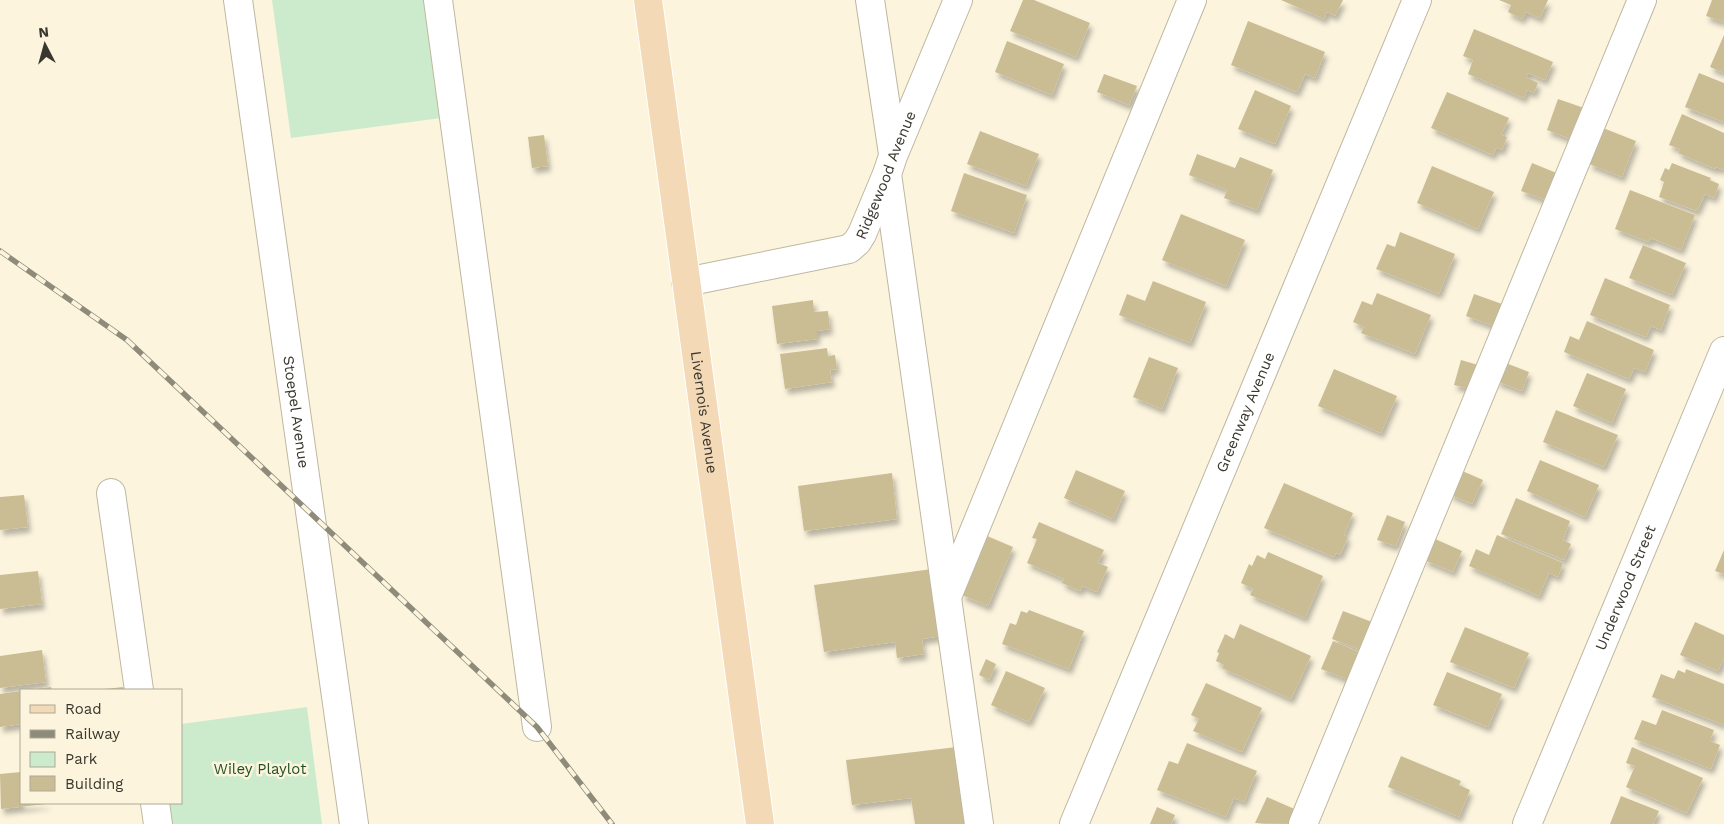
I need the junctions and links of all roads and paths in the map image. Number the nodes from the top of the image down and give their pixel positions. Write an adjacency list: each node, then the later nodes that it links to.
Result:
1 (238, 0): 18 (street, Stoepel Avenue)
2 (438, 0): 15 (street)
3 (648, 0): 10 (main road, Livernois Avenue)
4 (870, 0): 9 (street)
5 (958, 0): 9 (street, Ridgewood Avenue)
6 (1192, 0): 13 (street)
7 (1417, 0): 21 (street, Greenway Avenue)
8 (1642, 0): 22 (street)
9 (890, 165): 10 (street, Ridgewood Avenue); 13 (street)
10 (686, 282): 19 (main road, Livernois Avenue)
11 (1724, 350): 23 (street, Underwood Street)
12 (111, 493): 14 (street)
13 (947, 598): 20 (street)
14 (139, 689)
15 (537, 727)
16 (155, 804): 17 (street)
17 (158, 824)
18 (354, 824)
19 (760, 824)
20 (979, 824)
21 (1074, 824)
22 (1303, 824)
23 (1527, 824)

